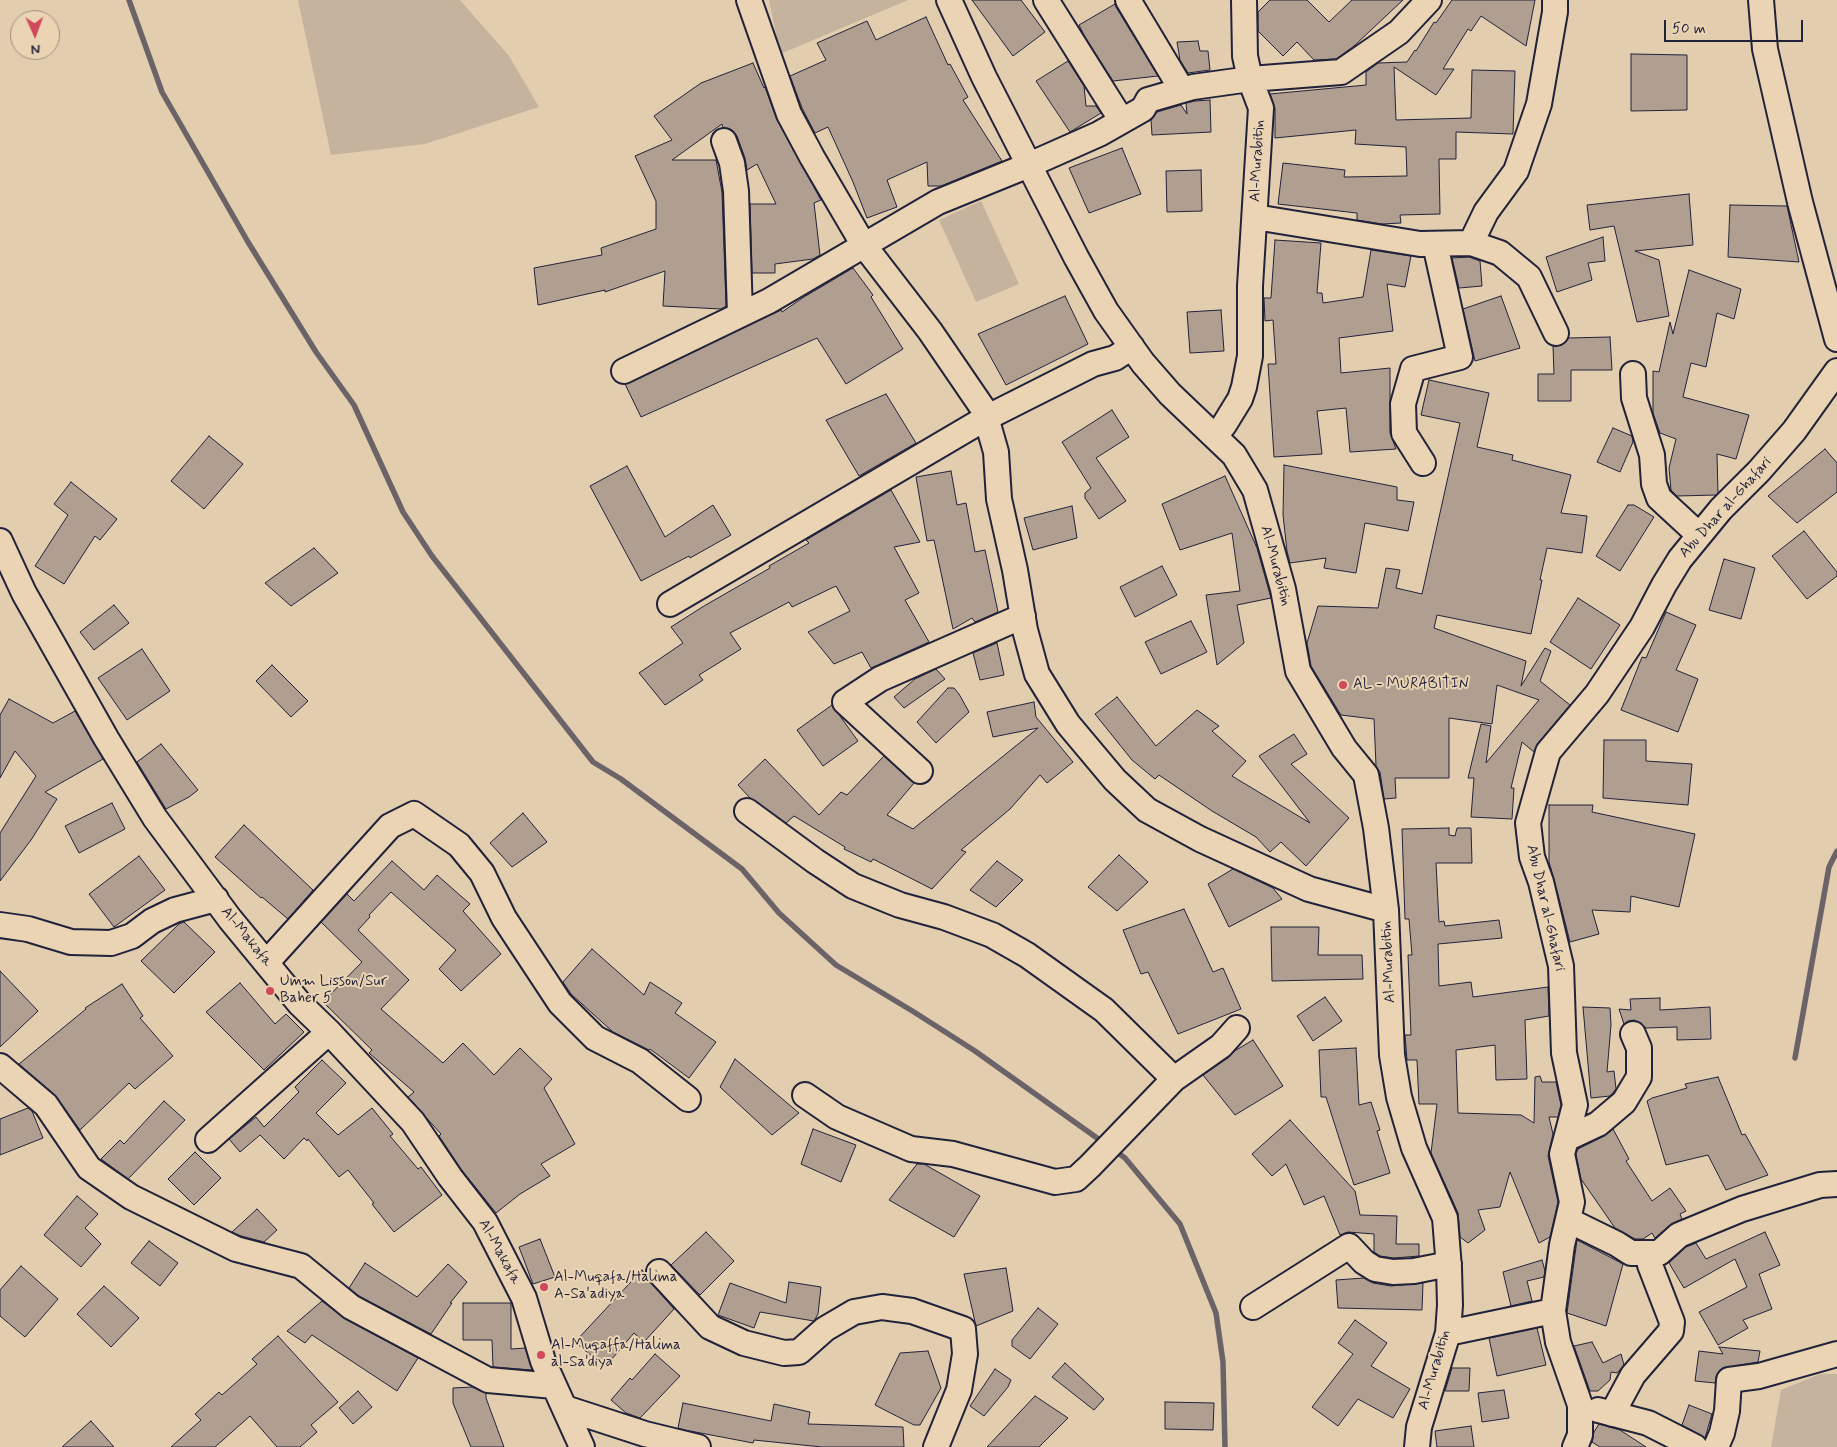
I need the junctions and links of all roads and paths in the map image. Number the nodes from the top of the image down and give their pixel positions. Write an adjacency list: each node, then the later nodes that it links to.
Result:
1 (750, 0): 16 (street)
2 (948, 0): 13 (street, Al-Murabitin)
3 (1046, 0): 11 (street)
4 (1128, 0): 10 (street)
5 (1244, 0): 9 (street, Al-Murabitin)
6 (1429, 0): 9 (street)
7 (1555, 0): 15 (street)
8 (1761, 0): 20 (street)
9 (1250, 79): 10 (street); 14 (street, Al-Murabitin)
10 (1182, 90): 11 (street)
11 (1122, 121): 13 (street)
12 (724, 141): 18 (street)
13 (1029, 165): 16 (street); 21 (street, Al-Murabitin)
14 (1255, 217): 17 (street); 26 (street, Al-Murabitin)
15 (1471, 242): 17 (street); 19 (street)
16 (863, 244): 18 (street); 25 (street)
17 (1435, 244): 27 (street)
18 (740, 314): 22 (street)
19 (1556, 332)
20 (1837, 338)
21 (1132, 347): 25 (street); 26 (street, Al-Murabitin)
22 (624, 371)
23 (1837, 371): 28 (street, Abu Dhar al-Ghafari)
24 (1633, 374): 28 (street)
25 (986, 418): 30 (street); 31 (street)
26 (1215, 436): 35 (street, Al-Murabitin)
27 (1423, 464)
28 (1699, 535): 45 (street, Abu Dhar al-Ghafari)
29 (0, 541): 34 (street, Al-Makafa)
30 (670, 604)
31 (1023, 616): 32 (street); 35 (street)
32 (920, 771)
33 (746, 811): 42 (street)
34 (216, 899): 36 (street); 37 (street, Al-Makafa)
35 (1386, 910): 49 (street, Al-Murabitin)
36 (0, 925)
37 (266, 962): 39 (street, Al-Makafa); 44 (street)
38 (1237, 1028): 42 (street)
39 (329, 1032): 46 (street); 56 (street, Al-Makafa)
40 (1633, 1034): 45 (street)
41 (0, 1066): 56 (street)
42 (1174, 1079): 43 (street)
43 (805, 1095)
44 (688, 1099)
45 (1566, 1139): 48 (street, Abu Dhar al-Ghafari)
46 (208, 1140)
47 (1837, 1184): 48 (street)
48 (1568, 1220): 53 (street, Abu Dhar al-Ghafari)
49 (1448, 1264): 52 (street); 54 (street, Al-Murabitin)
50 (1650, 1265): 59 (street)
51 (659, 1272): 62 (street)
52 (1253, 1307)
53 (1553, 1311): 54 (street); 57 (street, Abu Dhar al-Ghafari)
54 (1448, 1333): 63 (street, Al-Murabitin)
55 (1837, 1354): 66 (street)
56 (554, 1386): 58 (street, Al-Makafa)
57 (1580, 1405): 59 (street); 64 (street, Abu Dhar al-Ghafari)
58 (565, 1408): 60 (street, Al-Makafa); 61 (street)
59 (1612, 1414): 65 (street)
60 (582, 1447)
61 (698, 1447)
62 (936, 1447)
63 (1417, 1447)
64 (1576, 1447)
65 (1694, 1447)
66 (1716, 1447)

